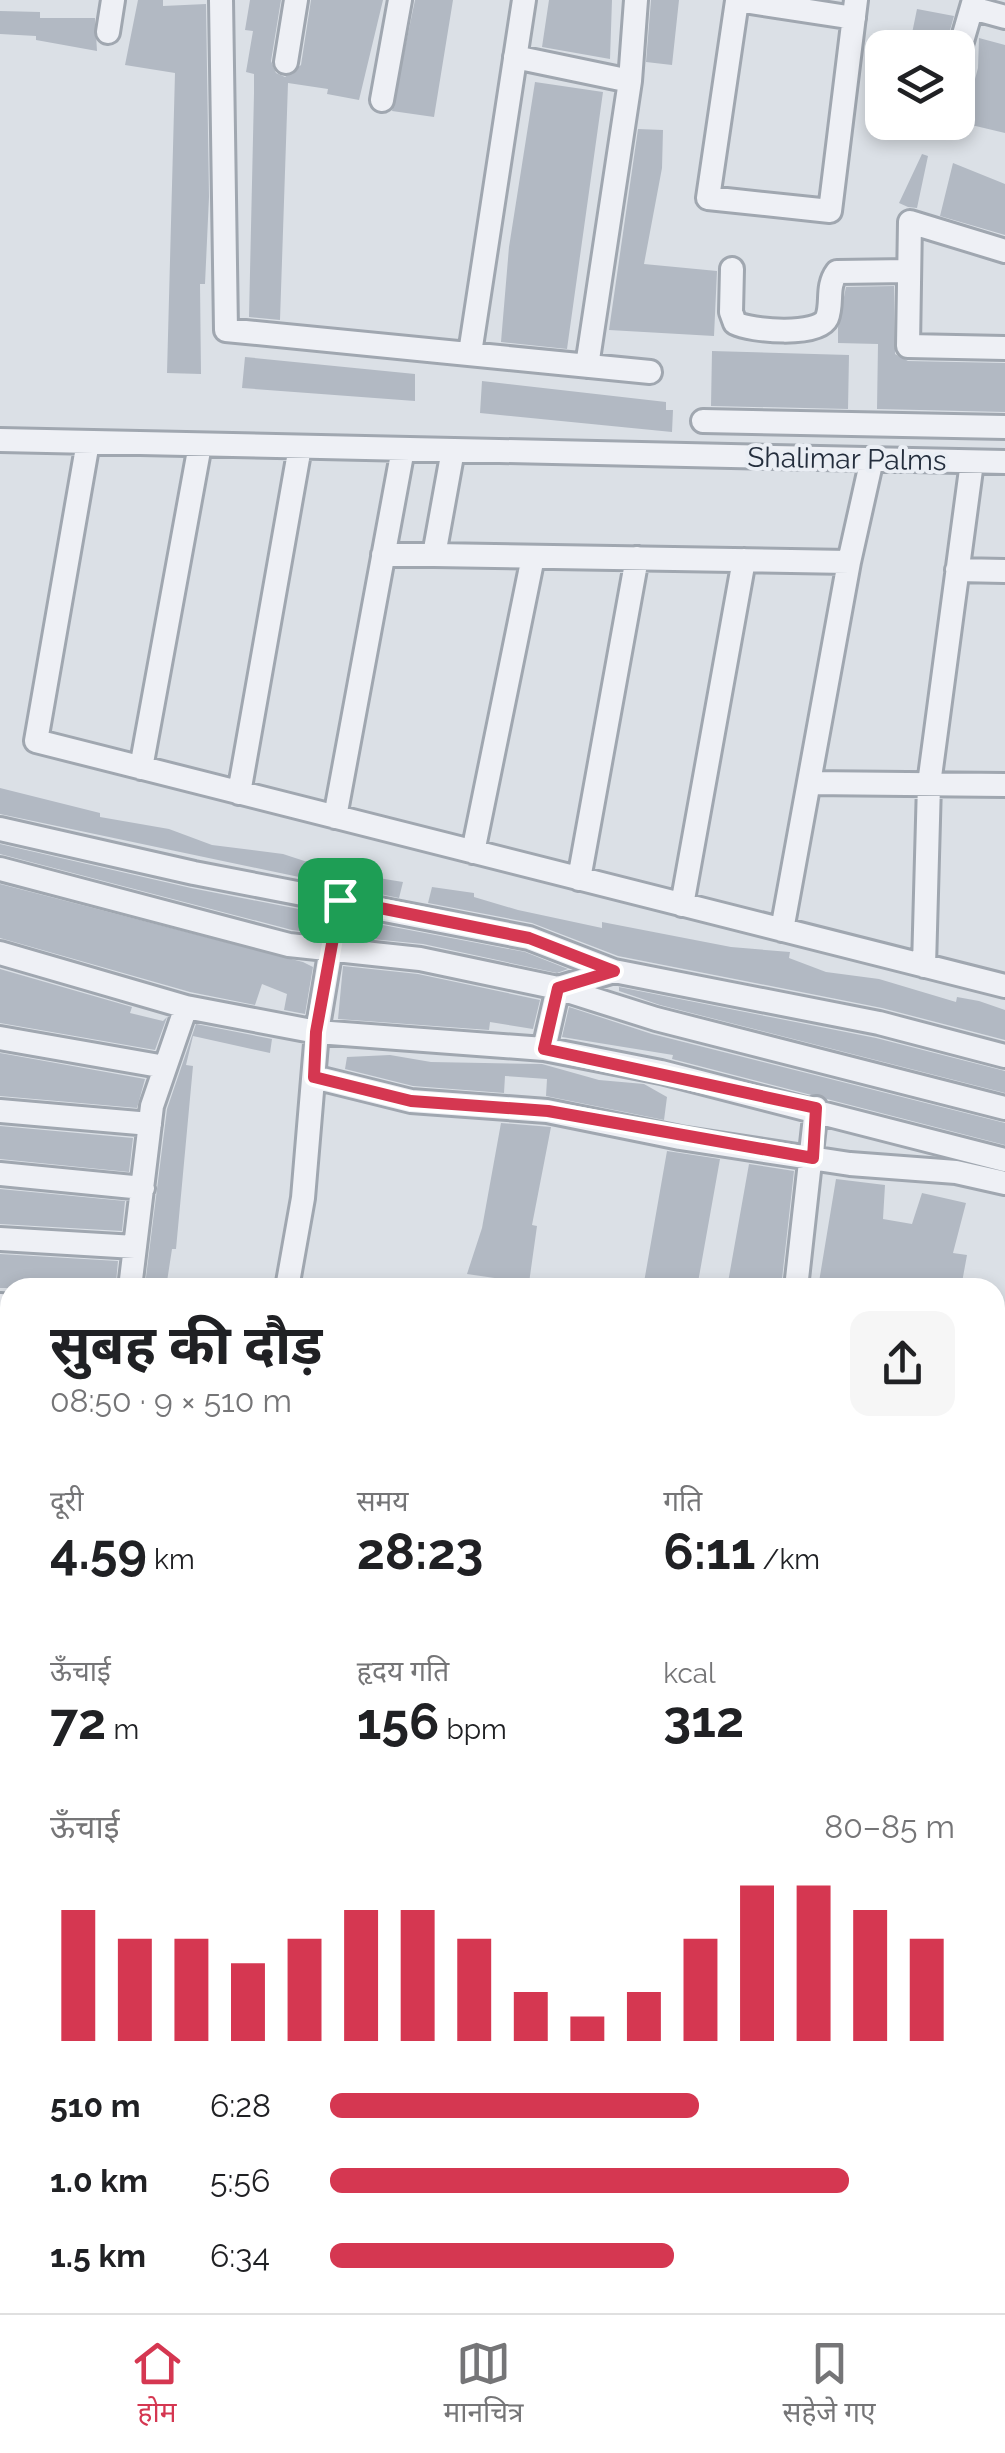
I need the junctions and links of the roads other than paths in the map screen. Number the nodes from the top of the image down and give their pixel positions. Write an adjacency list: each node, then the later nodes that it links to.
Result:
1 (113, 0): 12 (street)
2 (221, 0): 21 (street)
3 (296, 0): 14 (street)
4 (400, 0): 16 (street)
5 (524, 0): 13 (street)
6 (636, 0): 15 (street)
7 (738, 0): 9 (street); 9 (street)
8 (973, 4): 10 (street); 11 (street)
9 (855, 9)
10 (1005, 17)
11 (965, 30)
12 (108, 32)
13 (515, 57): 15 (street); 21 (street)
14 (286, 62)
15 (630, 81): 22 (street)
16 (382, 100)
17 (1005, 251): 19 (street)
18 (732, 269): 19 (street)
19 (909, 271): 20 (street)
20 (1005, 348)
21 (470, 353): 22 (street)
22 (588, 366): 23 (street)
23 (650, 372)
24 (703, 421): 25 (street)
25 (1005, 426)
26 (0, 440): 27 (street, Shalimar Palms)
27 (88, 442): 28 (street, Shalimar Palms); 43 (street)
28 (200, 444): 29 (street, Shalimar Palms); 43 (street)
29 (300, 447): 30 (street, Shalimar Palms); 47 (street)
30 (403, 449): 31 (street, Shalimar Palms); 35 (street)
31 (453, 450): 32 (street, Shalimar Palms); 36 (street)
32 (872, 460): 33 (street, Shalimar Palms); 40 (street)
33 (972, 462): 34 (street, Shalimar Palms); 41 (street)
34 (1005, 462)
35 (383, 555): 36 (street); 48 (street)
36 (434, 555): 37 (street)
37 (532, 556): 38 (street); 50 (street)
38 (637, 558): 39 (street); 52 (street)
39 (744, 560): 40 (street); 54 (street)
40 (849, 562): 44 (street)
41 (958, 570): 42 (street); 45 (street)
42 (1005, 571)
43 (141, 768): 47 (street)
44 (809, 782): 45 (street); 55 (street)
45 (928, 784): 46 (street); 58 (street)
46 (1005, 785)
47 (239, 793): 48 (street)
48 (334, 817): 50 (street)
49 (0, 830): 53 (street)
50 (473, 852): 52 (street)
51 (0, 868): 56 (street)
52 (579, 879): 54 (street)
53 (340, 900): 56 (street); 59 (street)
54 (682, 905): 55 (street)
55 (782, 930): 58 (street)
56 (330, 949): 61 (street); 63 (street)
57 (0, 953): 62 (street)
58 (924, 966): 60 (street)
59 (614, 971): 61 (street); 66 (street)
60 (1005, 986)
61 (558, 988): 65 (street); 70 (street)
62 (186, 1008): 63 (street); 67 (street)
63 (316, 1032): 65 (street); 68 (street)
64 (0, 1038): 67 (street)
65 (544, 1049): 69 (street)
66 (1005, 1056)
67 (164, 1067): 72 (street)
68 (314, 1077): 73 (street); 81 (street)
69 (816, 1108): 73 (street); 74 (street)
70 (1005, 1108)
71 (0, 1111): 72 (street)
72 (150, 1124): 77 (street)
73 (813, 1158): 76 (street); 82 (street)
74 (1005, 1160)
75 (0, 1174): 77 (street)
76 (1005, 1184)
77 (143, 1188): 79 (street)
78 (0, 1239): 79 (street)
79 (134, 1247): 80 (street)
80 (131, 1278)
81 (289, 1278)
82 (797, 1278)

